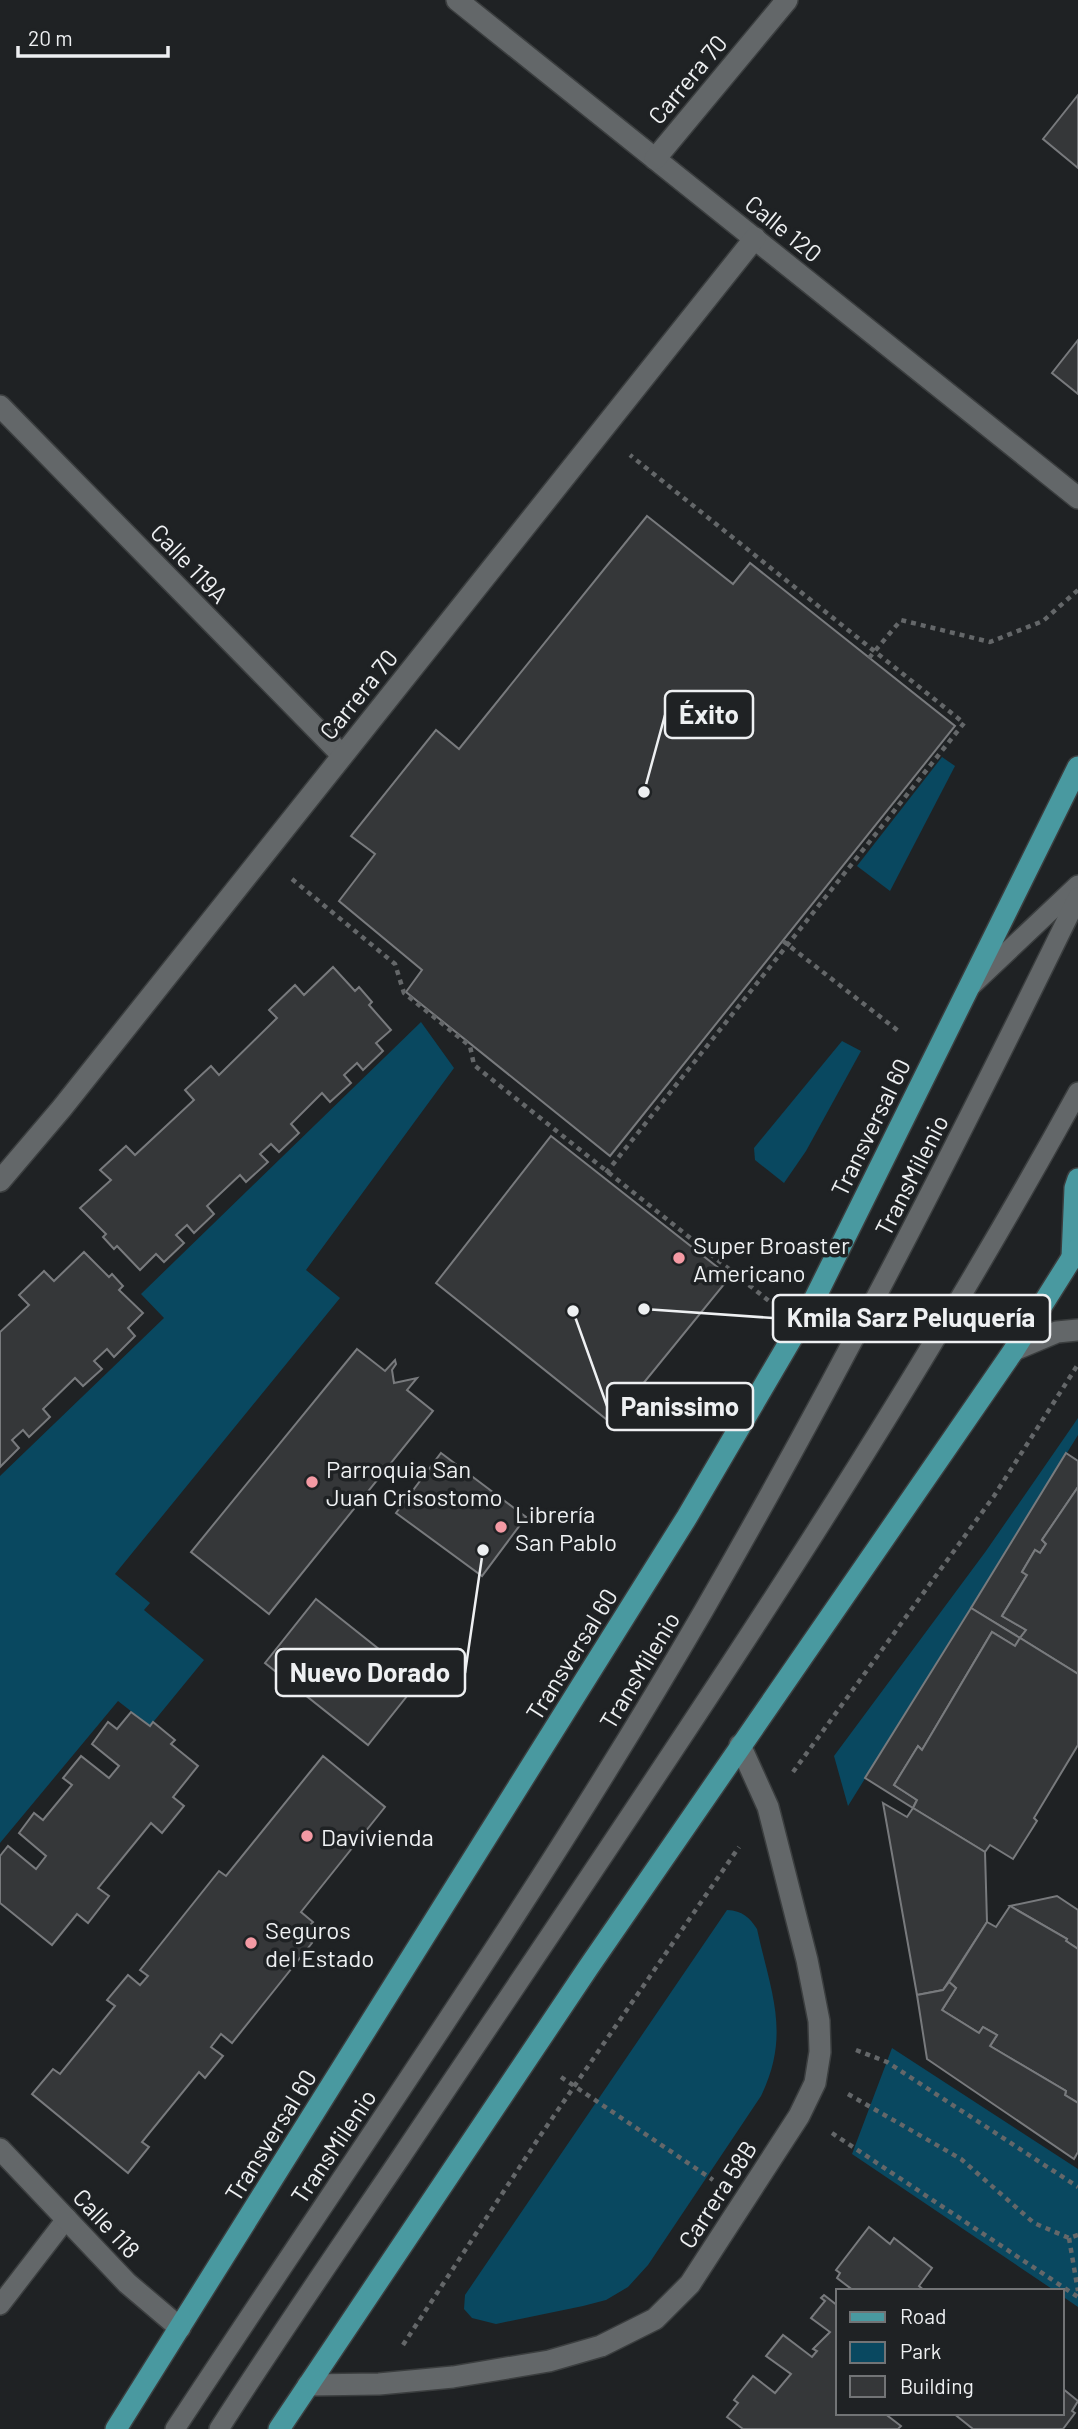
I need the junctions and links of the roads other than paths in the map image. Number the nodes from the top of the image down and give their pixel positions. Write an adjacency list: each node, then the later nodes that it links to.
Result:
1 (457, 0): 3 (street, Calle 120)
2 (787, 0): 3 (street, Carrera 70)
3 (655, 159): 4 (street, Calle 120)
4 (755, 238): 6 (street, Calle 120); 7 (street, Carrera 70)
5 (0, 406): 7 (street, Calle 119A)
6 (1078, 498)
7 (342, 755): 13 (street, Carrera 70)
8 (1078, 767): 11 (main road, Transversal 60)
9 (1078, 885): 11 (lane)
10 (1078, 897): 25 (lane, TransMilenio)
11 (968, 989): 22 (main road, Transversal 60)
12 (1078, 1092): 26 (lane)
13 (4, 1167)
14 (1078, 1179): 15 (main road)
15 (1075, 1253): 17 (main road)
16 (1078, 1330): 17 (street)
17 (1014, 1350): 18 (main road)
18 (740, 1745): 23 (main road); 23 (street, Carrera 58B)
19 (0, 2149): 20 (street, Calle 118)
20 (67, 2218): 21 (lane); 22 (street, Calle 118)
21 (0, 2305)
22 (180, 2328): 24 (main road, Transversal 60)
23 (308, 2385): 27 (main road)
24 (116, 2429)
25 (175, 2429)
26 (219, 2429)
27 (279, 2429)

